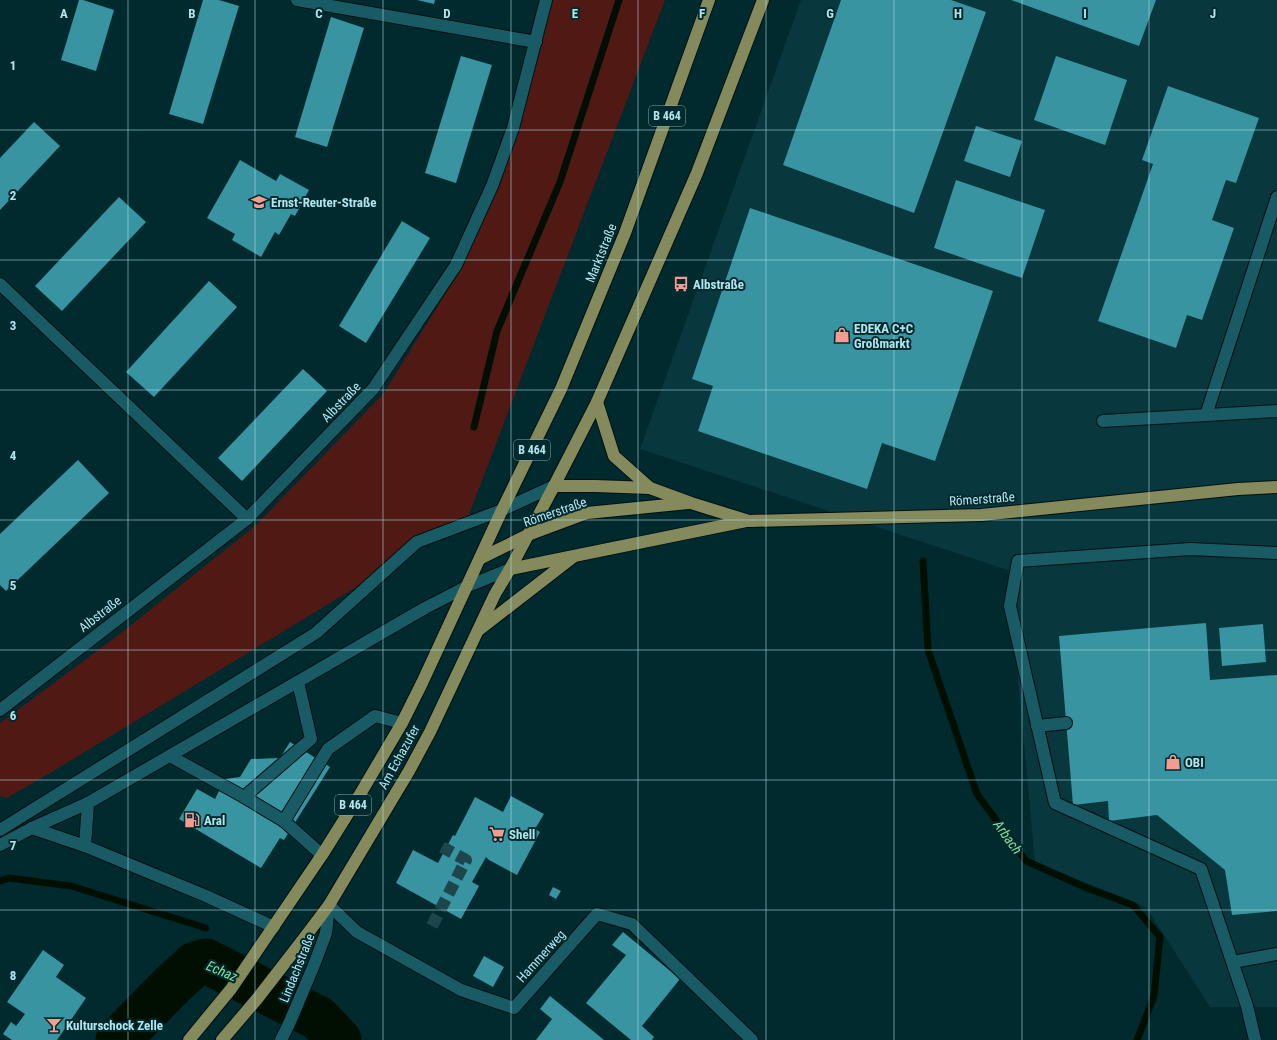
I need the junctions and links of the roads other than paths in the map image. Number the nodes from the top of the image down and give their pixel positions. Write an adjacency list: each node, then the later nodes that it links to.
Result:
1 (297, 0): 5 (street)
2 (546, 0): 5 (street, Albstraße)
3 (710, 0): 16 (main road, Marktstraße / B 464)
4 (763, 0): 8 (main road, B 464)
5 (536, 42): 17 (street, Albstraße)
6 (1277, 197): 10 (street)
7 (0, 284): 17 (street)
8 (597, 402): 12 (main road, B 464); 14 (main road)
9 (1277, 411): 10 (street)
10 (1206, 415): 11 (street)
11 (1103, 421)
12 (554, 486): 14 (main road, Römerstraße); 16 (street); 19 (main road, Am Echazufer / B 464)
13 (1277, 487): 18 (main road, Römerstraße)
14 (650, 488): 15 (main road, Römerstraße)
15 (691, 503): 18 (main road, Römerstraße); 19 (main road, Römerstraße)
16 (502, 510): 22 (main road, Am Echazufer / B 464); 36 (street)
17 (247, 519): 27 (street, Albstraße)
18 (749, 521): 21 (main road)
19 (528, 535): 22 (main road, Römerstraße); 23 (main road, Am Echazufer / B 464)
20 (1277, 553): 30 (street)
21 (577, 555): 23 (main road); 25 (main road)
22 (481, 558): 24 (main road, Am Echazufer / B 464)
23 (510, 569): 24 (street); 25 (main road, Am Echazufer / B 464)
24 (468, 586): 26 (street); 28 (main road, Am Echazufer / B 464)
25 (478, 631): 40 (main road, Am Echazufer / B 464)
26 (298, 682): 31 (street); 32 (street)
27 (0, 710)
28 (402, 722): 34 (street); 39 (main road, Am Echazufer / B 464)
29 (1066, 723): 30 (street)
30 (1037, 726): 43 (street)
31 (170, 756): 32 (street); 33 (street)
32 (244, 797): 34 (street)
33 (88, 803): 35 (street); 38 (street)
34 (284, 821): 39 (street)
35 (32, 828): 37 (street); 38 (street)
36 (0, 830)
37 (0, 844)
38 (85, 846): 41 (street)
39 (322, 855): 41 (main road, Am Echazufer / B 464)
40 (328, 904): 45 (main road, Am Echazufer / B 464); 46 (street, Lindachstraße); 47 (street, Hammerweg)
41 (274, 927): 44 (main road, Am Echazufer / B 464)
42 (1277, 954): 43 (street)
43 (1233, 962): 48 (street)
44 (189, 1040)
45 (222, 1040)
46 (281, 1040)
47 (752, 1040)
48 (1256, 1040)

